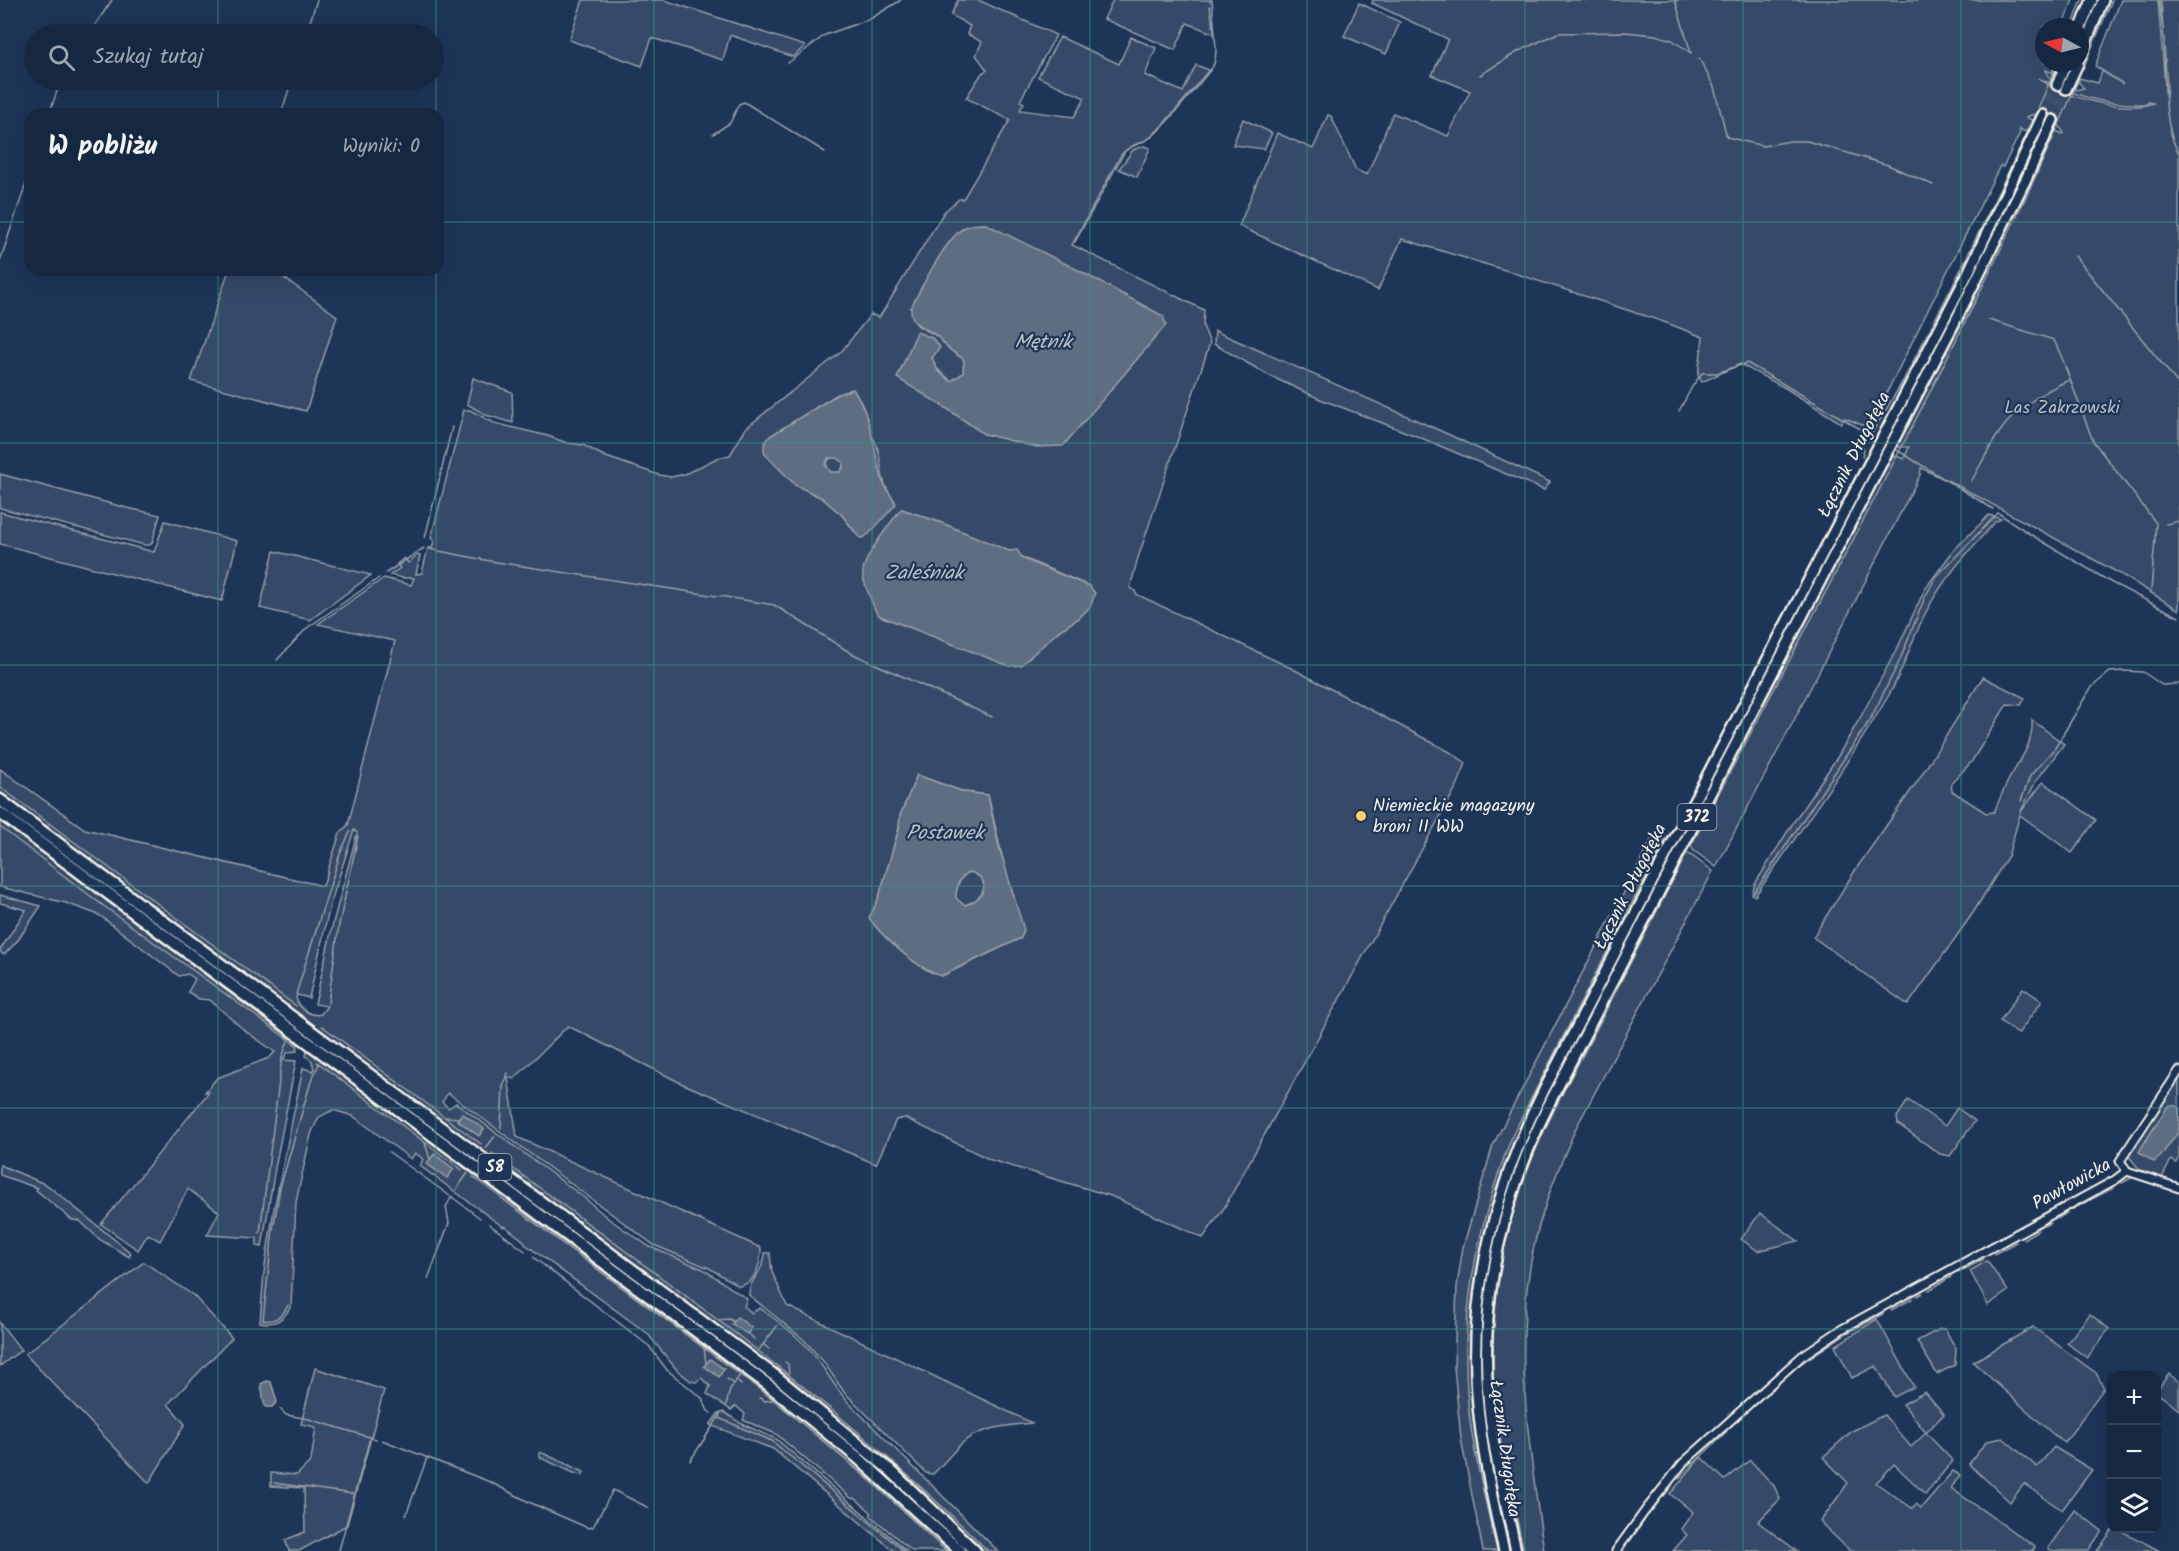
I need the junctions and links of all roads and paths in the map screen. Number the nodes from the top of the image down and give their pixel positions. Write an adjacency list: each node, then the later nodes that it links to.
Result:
1 (2092, 0): 3 (main road)
2 (2103, 0): 4 (main road)
3 (2085, 18)
4 (2089, 35)
5 (2062, 72): 7 (main road)
6 (2074, 72): 8 (main road)
7 (2057, 85)
8 (2066, 89)
9 (2043, 115): 18 (main road, Łącznik Długołęka / 372)
10 (2053, 120): 19 (main road, Łącznik Długołęka / 372)
11 (0, 800): 17 (highway, S8)
12 (0, 813): 16 (highway, S8)
13 (2179, 1071): 14 (street)
14 (2127, 1171): 15 (street, Pawłowicka); 20 (street, Pawłowicka)
15 (2179, 1188)
16 (960, 1551)
17 (975, 1551)
18 (1504, 1551)
19 (1516, 1551)
20 (1616, 1551)

